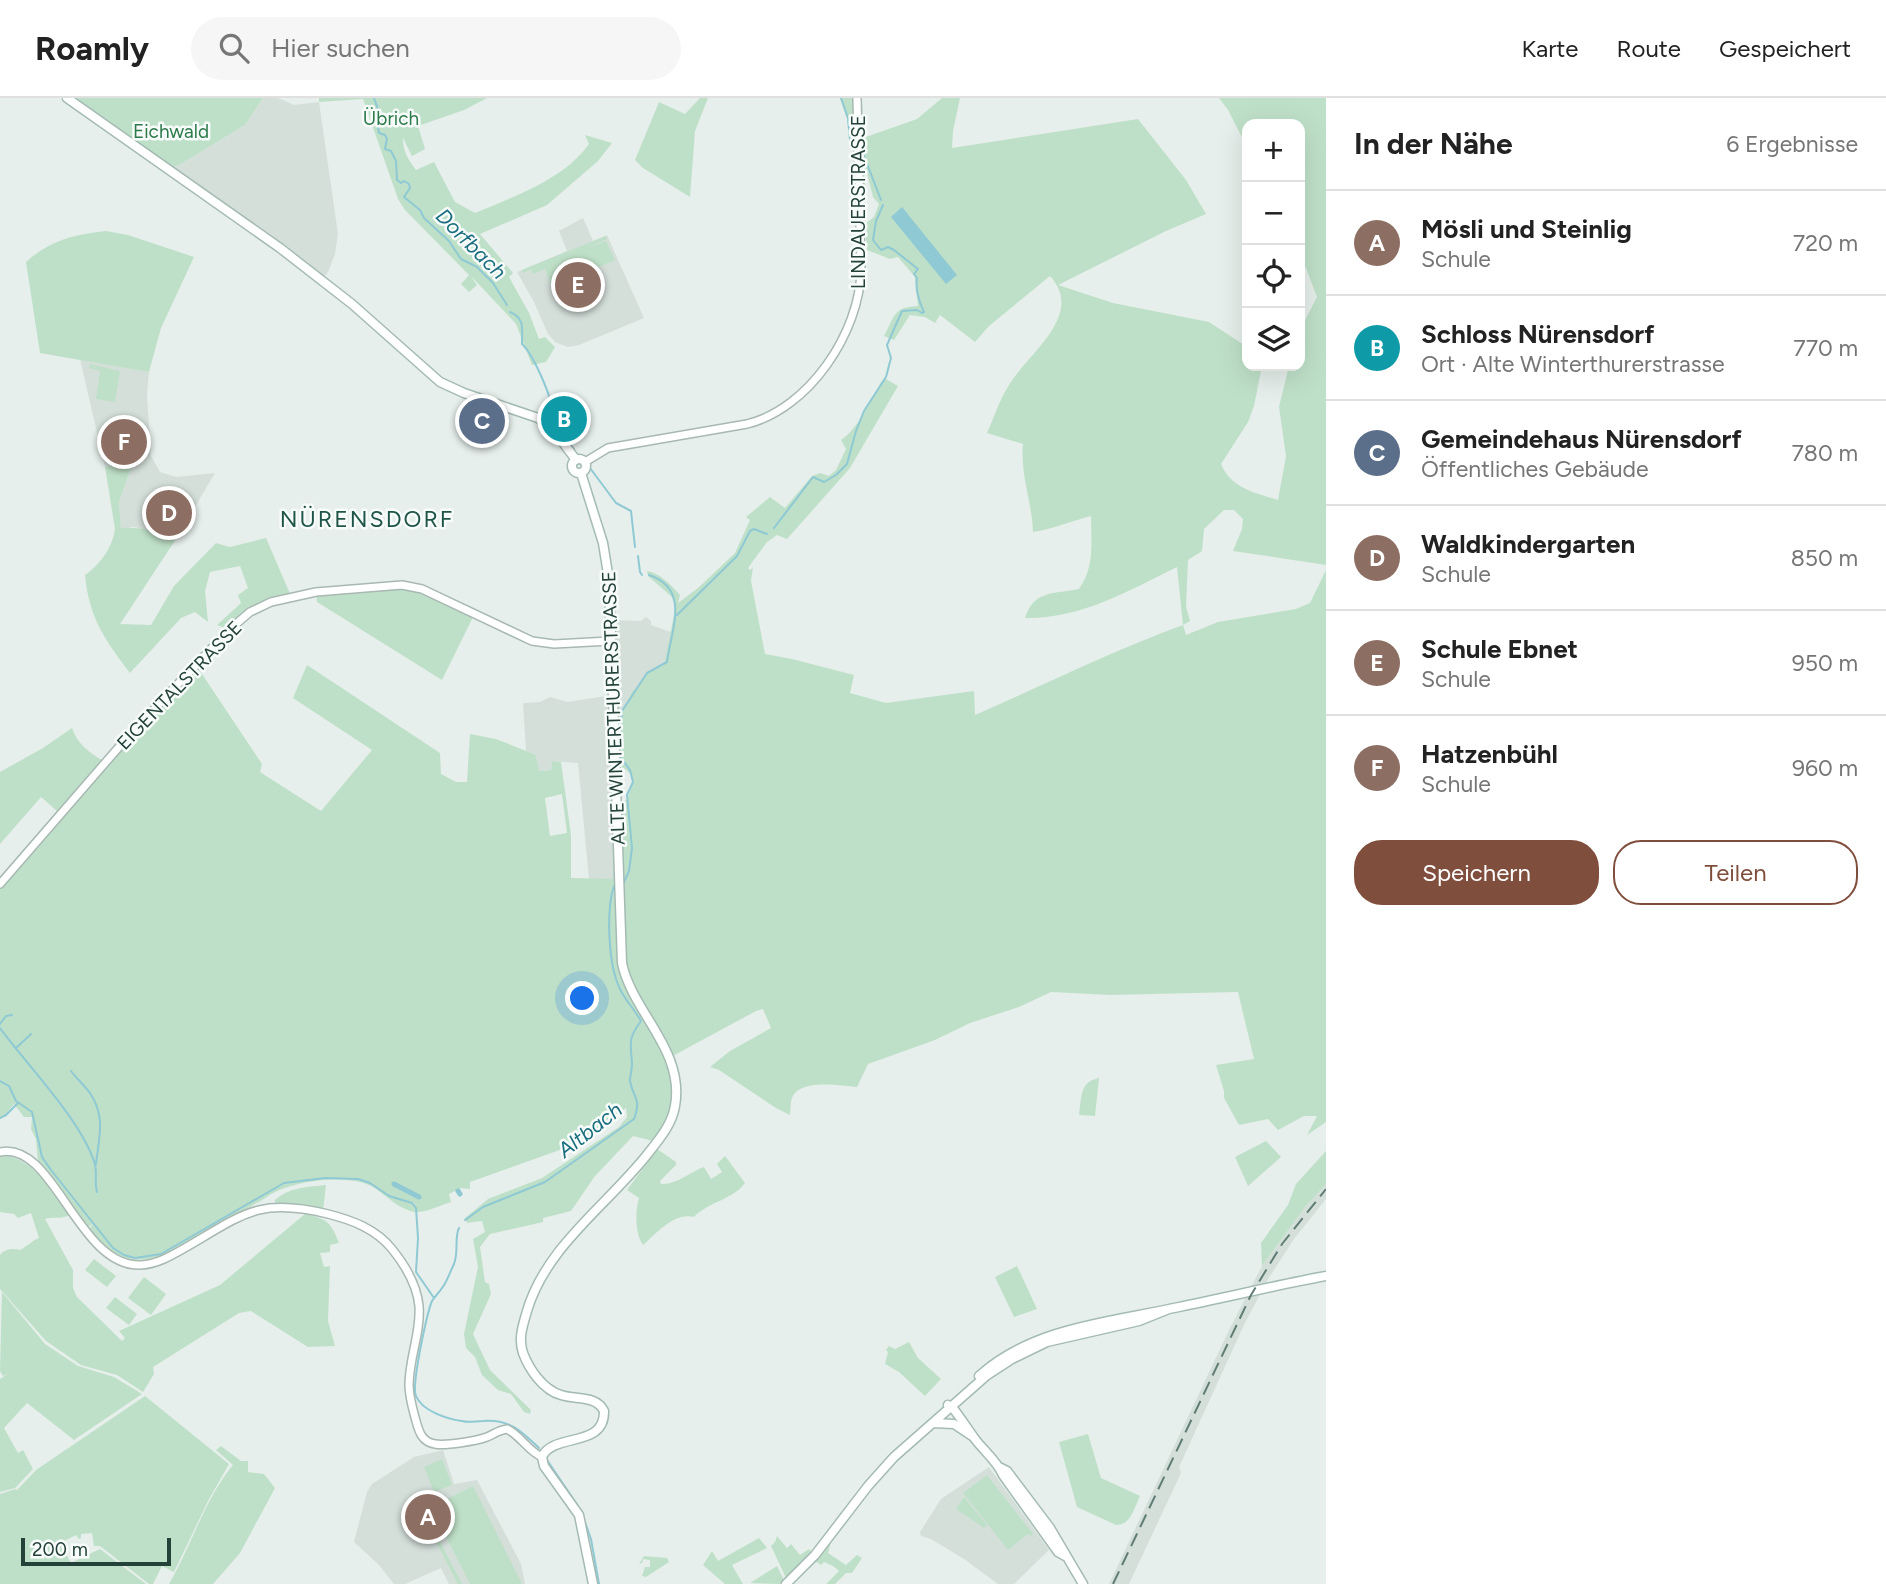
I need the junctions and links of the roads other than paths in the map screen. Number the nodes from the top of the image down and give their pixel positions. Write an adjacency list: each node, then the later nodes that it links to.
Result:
1 (67, 98): 3 (main road)
2 (857, 98): 3 (street, LINDAUERSTRASSE)
3 (581, 461): 4 (main road, ALTE WINTERTHURERSTRASSE)
4 (610, 641): 5 (street, EIGENTALSTRASSE); 13 (main road, ALTE WINTERTHURERSTRASSE)
5 (0, 884)
6 (0, 1152): 13 (street)
7 (1326, 1276): 8 (main road)
8 (948, 1407): 9 (main road); 10 (main road); 11 (main road); 12 (main road)
9 (933, 1423): 10 (main road); 11 (main road)
10 (961, 1427): 12 (main road)
11 (924, 1428): 15 (main road)
12 (975, 1438): 16 (main road)
13 (542, 1457): 14 (main road)
14 (593, 1584)
15 (786, 1584)
16 (1083, 1584)

